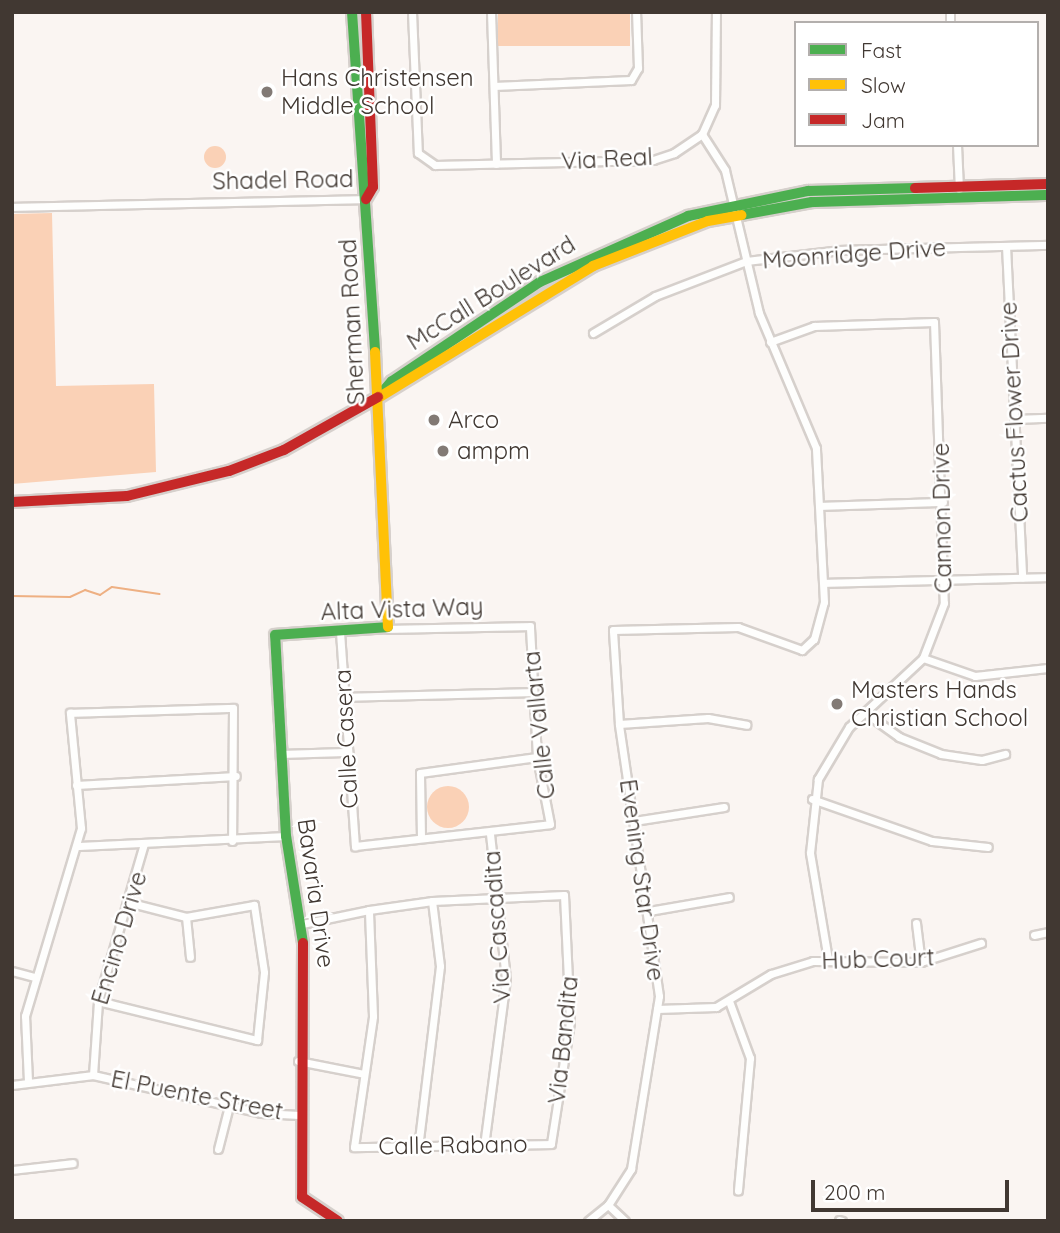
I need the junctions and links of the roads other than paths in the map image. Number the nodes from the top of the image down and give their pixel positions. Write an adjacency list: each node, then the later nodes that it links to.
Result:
1 (352, 12): 15 (main road, Sherman Road)
2 (366, 12): 15 (main road, Shadel Road)
3 (412, 12): 10 (street, Via Real)
4 (491, 12): 7 (street)
5 (636, 12): 7 (street)
6 (716, 12): 8 (street)
7 (494, 86): 10 (street)
8 (702, 134): 10 (street, Via Real); 17 (street)
9 (957, 147): 12 (street)
10 (496, 164)
11 (1048, 184): 12 (main road, McCall Boulevard)
12 (959, 186): 14 (street); 17 (main road, McCall Boulevard)
13 (1048, 195): 14 (main road, McCall Boulevard)
14 (960, 197): 17 (main road, McCall Boulevard)
15 (366, 199): 16 (street, Shadel Road); 25 (main road, Sherman Road)
16 (12, 208)
17 (734, 209): 18 (main road, McCall Boulevard); 21 (street); 22 (main road, McCall Boulevard)
18 (612, 244): 22 (main road); 25 (main road, McCall Boulevard)
19 (1048, 245): 20 (street, Moonridge Drive)
20 (1006, 246): 21 (street, Moonridge Drive); 27 (street, Cactus Flower Drive)
21 (746, 261): 23 (street, Moonridge Drive); 24 (street)
22 (546, 293): 25 (main road, McCall Boulevard)
23 (593, 333)
24 (770, 342): 29 (street, Cannon Drive); 30 (street)
25 (377, 398): 28 (main road, McCall Boulevard); 36 (main road, Sherman Road)
26 (1048, 418): 27 (street)
27 (1014, 419): 32 (street, Cactus Flower Drive)
28 (12, 502)
29 (943, 502): 30 (street); 33 (street, Cannon Drive)
30 (821, 506): 34 (street)
31 (1048, 577): 32 (street)
32 (1022, 578): 33 (street)
33 (947, 580): 34 (street); 39 (street, Cannon Drive)
34 (824, 583): 44 (street, Evening Star Drive)
35 (530, 626): 36 (street, Alta Vista Way); 41 (street, Calle Vallarta)
36 (387, 629): 37 (main road, Alta Vista Way)
37 (341, 632): 38 (main road, Alta Vista Way); 42 (street, Calle Casera)
38 (275, 635): 47 (main road, Bavaria Drive)
39 (923, 658): 40 (street); 43 (street, Cannon Drive)
40 (1048, 668)
41 (532, 692): 42 (street); 49 (street, Calle Vallarta)
42 (343, 698): 46 (street, Calle Casera)
43 (864, 712): 48 (street); 52 (street, Cannon Drive)
44 (619, 724): 45 (street); 54 (street, Evening Star Drive)
45 (746, 725)
46 (345, 752): 47 (street); 57 (street, Calle Casera)
47 (279, 754): 56 (main road, Bavaria Drive)
48 (1005, 754)
49 (537, 757): 55 (street, Calle Vallarta); 57 (street)
50 (236, 776): 51 (street); 51 (street); 58 (street)
51 (76, 785): 60 (street)
52 (812, 799): 61 (street); 75 (street, Cannon Drive)
53 (724, 807): 54 (street)
54 (634, 821): 67 (street, Evening Star Drive)
55 (490, 833): 57 (street); 65 (street, Via Cascadita)
56 (286, 836): 58 (street); 70 (main road, Bavaria Drive)
57 (421, 838)
58 (232, 841): 59 (street)
59 (144, 844): 60 (street); 64 (street, Encino Drive)
60 (79, 846): 78 (street)
61 (988, 848)
62 (729, 897): 67 (street)
63 (432, 901): 65 (street); 66 (street); 91 (street)
64 (127, 902): 68 (street); 79 (street, Encino Drive)
65 (499, 903): 89 (street, Via Bandita); 90 (street, Via Cascadita)
66 (369, 910): 70 (street); 83 (street)
67 (649, 911): 81 (street, Evening Star Drive)
68 (186, 917): 74 (street); 79 (street)
69 (916, 923): 76 (street)
70 (302, 924): 82 (main road, Bavaria Drive)
71 (1048, 932): 72 (street)
72 (1034, 935)
73 (981, 943): 76 (street, Hub Court)
74 (190, 957)
75 (828, 959): 76 (street, Hub Court); 80 (street, Hub Court)
76 (921, 962)
77 (12, 971): 78 (street)
78 (34, 977): 85 (street)
79 (98, 1001): 84 (street, Encino Drive)
80 (729, 1001): 81 (street, Hub Court); 95 (street)
81 (657, 1009): 96 (street, Evening Star Drive)
82 (298, 1061): 83 (street); 88 (main road, Bavaria Drive)
83 (364, 1074): 91 (street, Calle Rabano)
84 (93, 1075): 85 (street, El Puente Street); 87 (street, El Puente Street)
85 (28, 1081): 86 (street, El Puente Street)
86 (12, 1085)
87 (229, 1106): 88 (street, El Puente Street); 92 (street)
88 (299, 1115): 97 (main road, Bavaria Drive)
89 (551, 1144): 90 (street, Calle Rabano)
90 (484, 1146): 91 (street, Calle Rabano)
91 (418, 1148)
92 (218, 1149)
93 (74, 1163): 94 (street)
94 (12, 1170)
95 (738, 1190)
96 (608, 1205): 98 (street); 99 (street)
97 (338, 1221)
98 (588, 1221)
99 (625, 1221)

